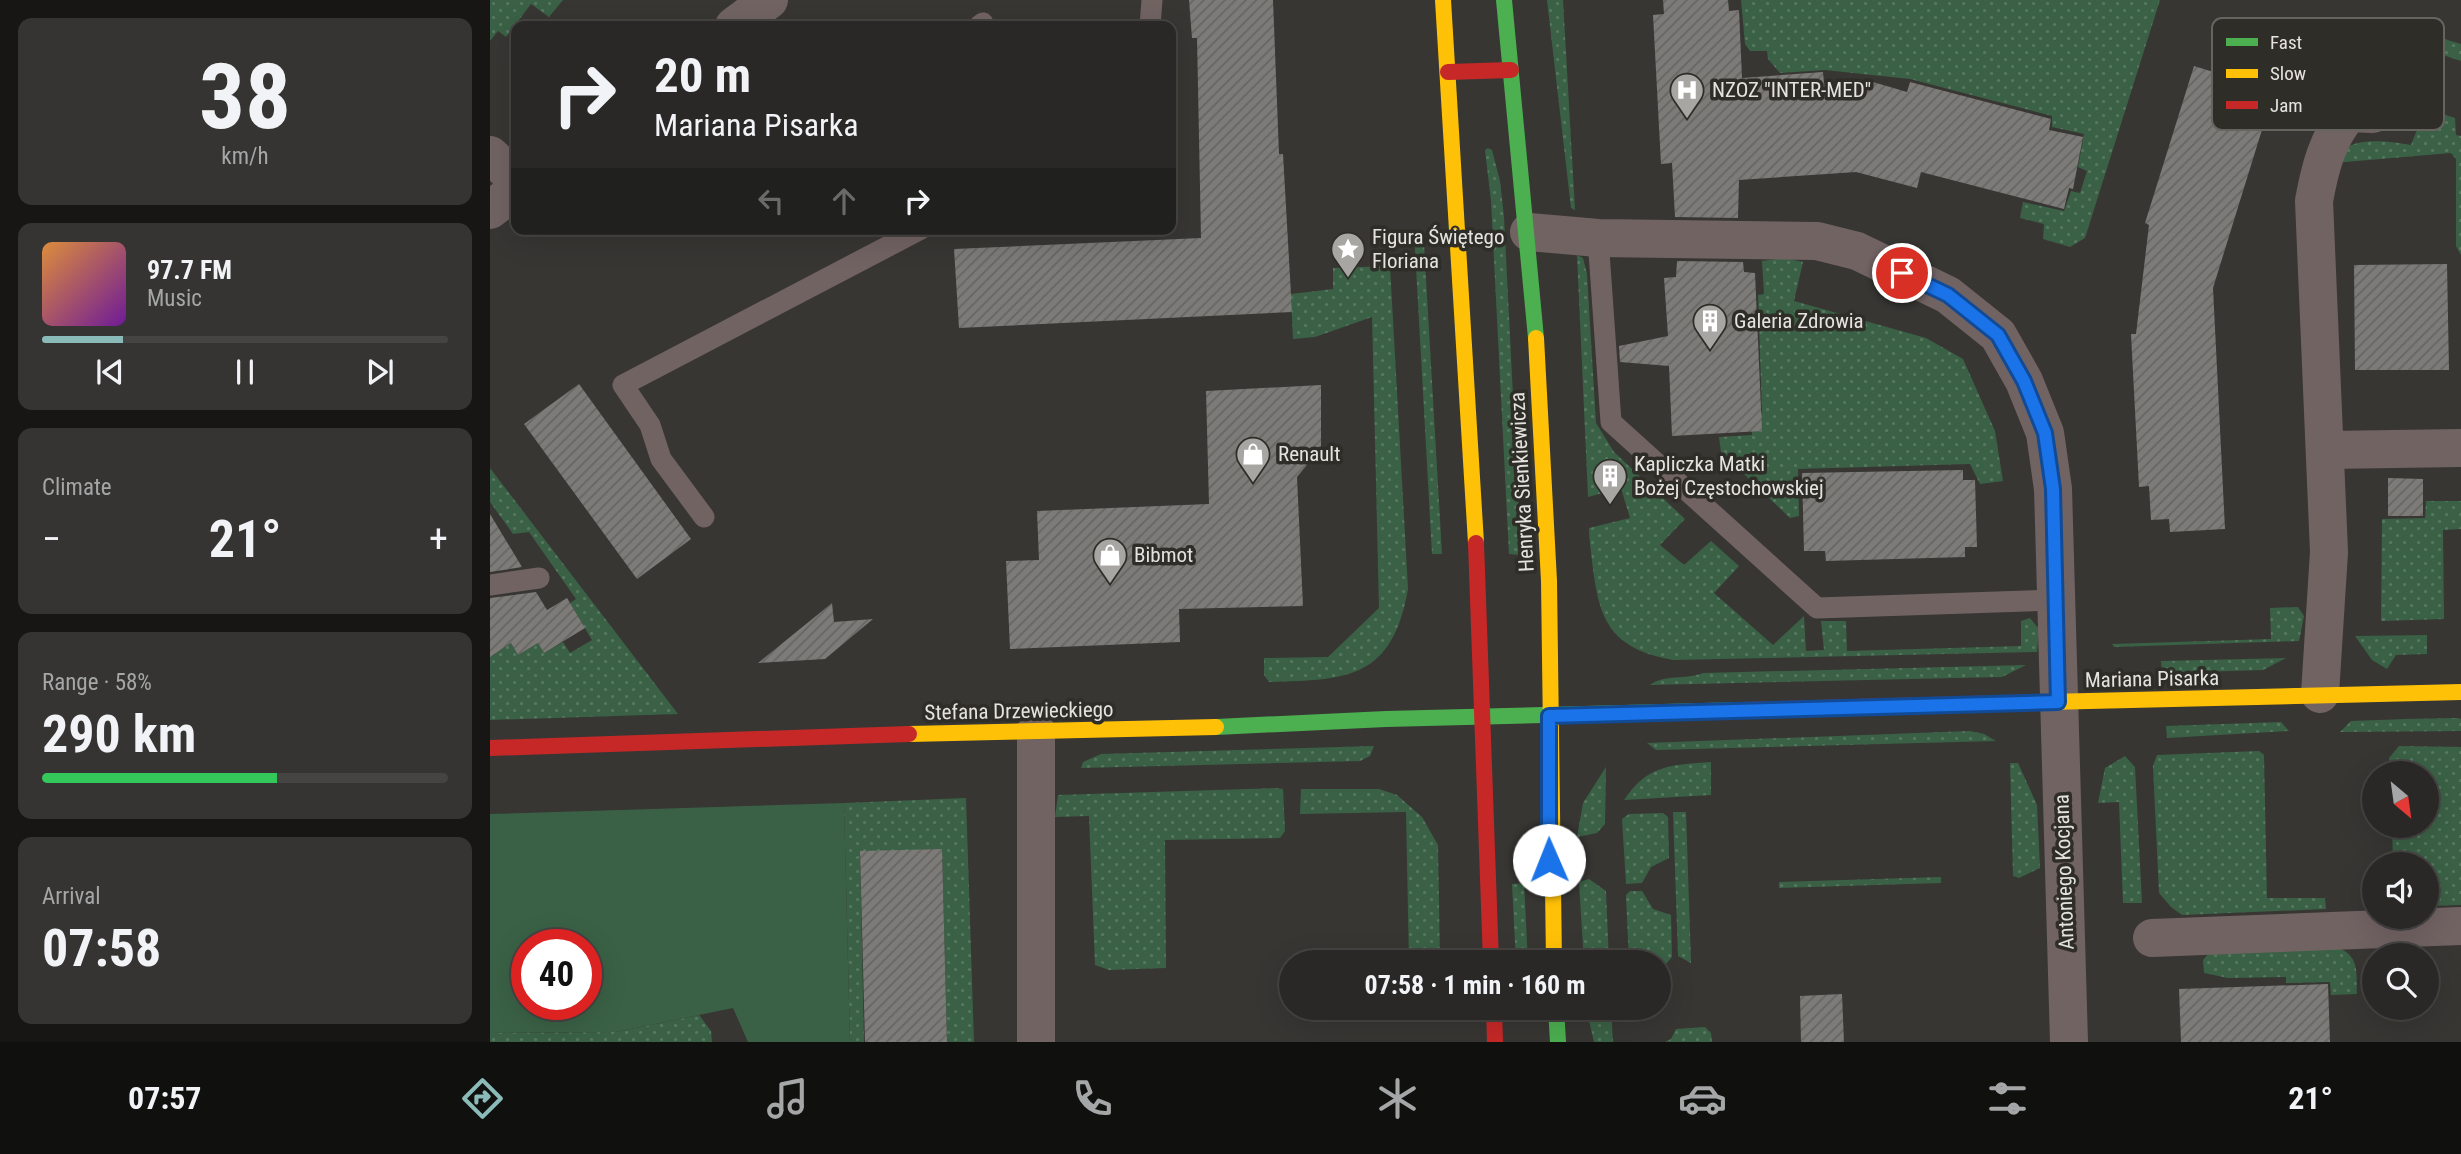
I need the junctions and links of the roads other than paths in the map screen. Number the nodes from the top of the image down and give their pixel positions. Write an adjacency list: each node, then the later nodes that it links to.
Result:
1 (769, 0): 5 (street)
2 (1152, 0): 6 (lane)
3 (1443, 0): 8 (street)
4 (1504, 0): 7 (street, Henryka Sienkiewicza)
5 (741, 21)
6 (1150, 21)
7 (1511, 70): 8 (street); 14 (street, Henryka Sienkiewicza)
8 (1448, 72): 27 (street)
9 (2334, 130): 18 (street)
10 (490, 155): 11 (street)
11 (511, 174)
12 (511, 194): 13 (street)
13 (490, 210)
14 (1529, 232): 16 (street, Antoniego Kocjana); 26 (street, Henryka Sienkiewicza)
15 (910, 235): 19 (lane)
16 (1598, 238): 22 (street, Antoniego Kocjana); 22 (lane)
17 (2461, 448): 18 (street)
18 (2327, 450): 24 (street)
19 (704, 517)
20 (539, 578): 21 (lane)
21 (490, 585)
22 (2057, 600): 25 (street, Antoniego Kocjana)
23 (2461, 692): 24 (street, Mariana Pisarka)
24 (2320, 694): 25 (street, Mariana Pisarka)
25 (2058, 702): 26 (street, Mariana Pisarka); 39 (street, Antoniego Kocjana)
26 (1549, 716): 27 (street, Stefana Drzewieckiego); 33 (street, Henryka Sienkiewicza)
27 (1482, 718): 28 (street, Stefana Drzewieckiego); 32 (street)
28 (1036, 731): 29 (street, Stefana Drzewieckiego); 36 (street)
29 (490, 748)
30 (2461, 926): 31 (street)
31 (2152, 938)
32 (1491, 950)
33 (1553, 950)
34 (1494, 1020): 37 (street)
35 (1557, 1020): 38 (street)
36 (1036, 1042)
37 (1495, 1042)
38 (1558, 1042)
39 (2069, 1042)

